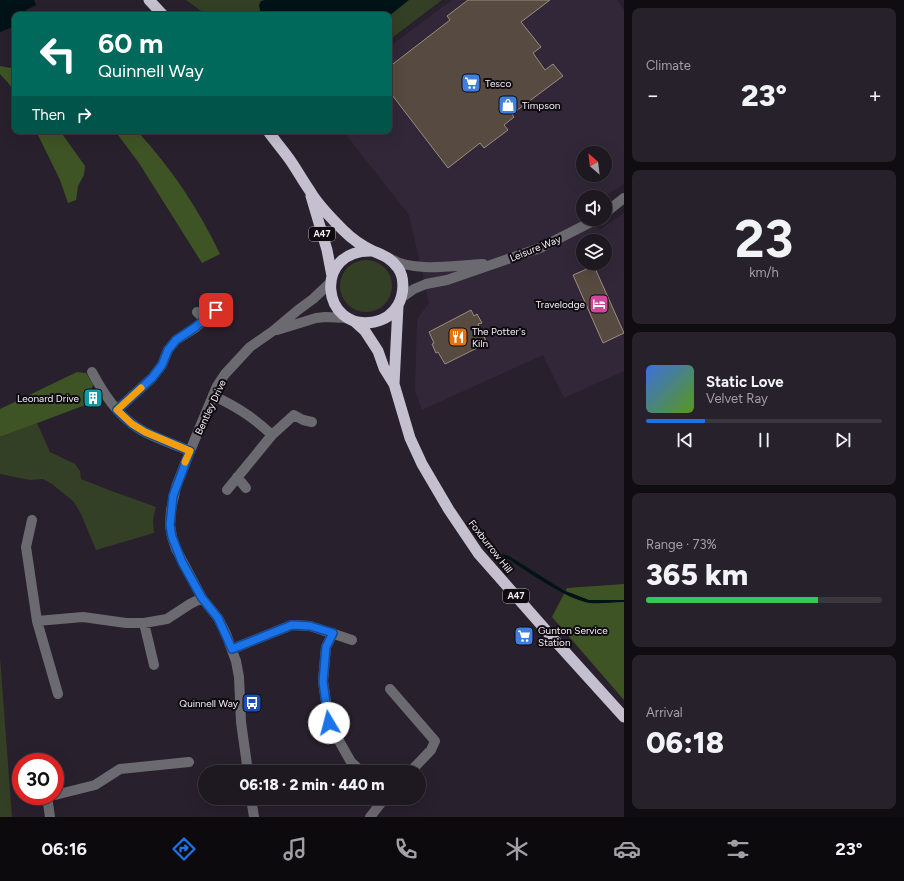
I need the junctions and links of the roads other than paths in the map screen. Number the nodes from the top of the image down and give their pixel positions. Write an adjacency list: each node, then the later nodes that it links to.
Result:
1 (149, 0): 2 (highway)
2 (160, 12)
3 (270, 134): 4 (highway, A47)
4 (310, 192): 8 (highway, A47); 11 (highway, A47)
5 (624, 198): 6 (street)
6 (612, 207)
7 (583, 226): 10 (street, Leisure Way)
8 (373, 251): 9 (highway); 11 (highway)
9 (389, 258): 10 (street, Leisure Way); 12 (highway)
10 (493, 263): 12 (street, Leisure Way)
11 (331, 279): 14 (highway); 15 (street, Bentley Drive)
12 (399, 302): 14 (highway); 17 (highway, Foxburrow Hill / A47)
13 (216, 310): 19 (street)
14 (351, 319): 15 (street, Bentley Drive); 17 (highway, Foxburrow Hill / A47)
15 (273, 331): 18 (street, Bentley Drive)
16 (92, 372): 19 (street)
17 (394, 384): 36 (highway, Foxburrow Hill / A47)
18 (214, 396): 21 (street); 22 (street, Bentley Drive)
19 (117, 410): 22 (street)
20 (312, 422): 21 (street)
21 (272, 435): 23 (street)
22 (190, 451): 27 (street, Bentley Drive)
23 (237, 477): 24 (street); 25 (street)
24 (246, 488)
25 (227, 490)
26 (32, 520): 28 (street)
27 (202, 598): 29 (street); 32 (street, Bentley Drive)
28 (37, 621): 29 (street); 35 (street)
29 (144, 623): 33 (street)
30 (333, 633): 31 (street); 32 (street); 39 (street)
31 (352, 640)
32 (232, 649): 38 (street, Bentley Drive)
33 (154, 665)
34 (390, 689): 40 (street)
35 (58, 694)
36 (624, 717)
37 (189, 762): 41 (street)
38 (247, 765)
39 (354, 765)
40 (417, 765)
41 (64, 793)
42 (49, 805): 45 (street)
43 (253, 805): 46 (street)
44 (380, 805): 47 (street)
45 (50, 817)
46 (254, 817)
47 (370, 817)

